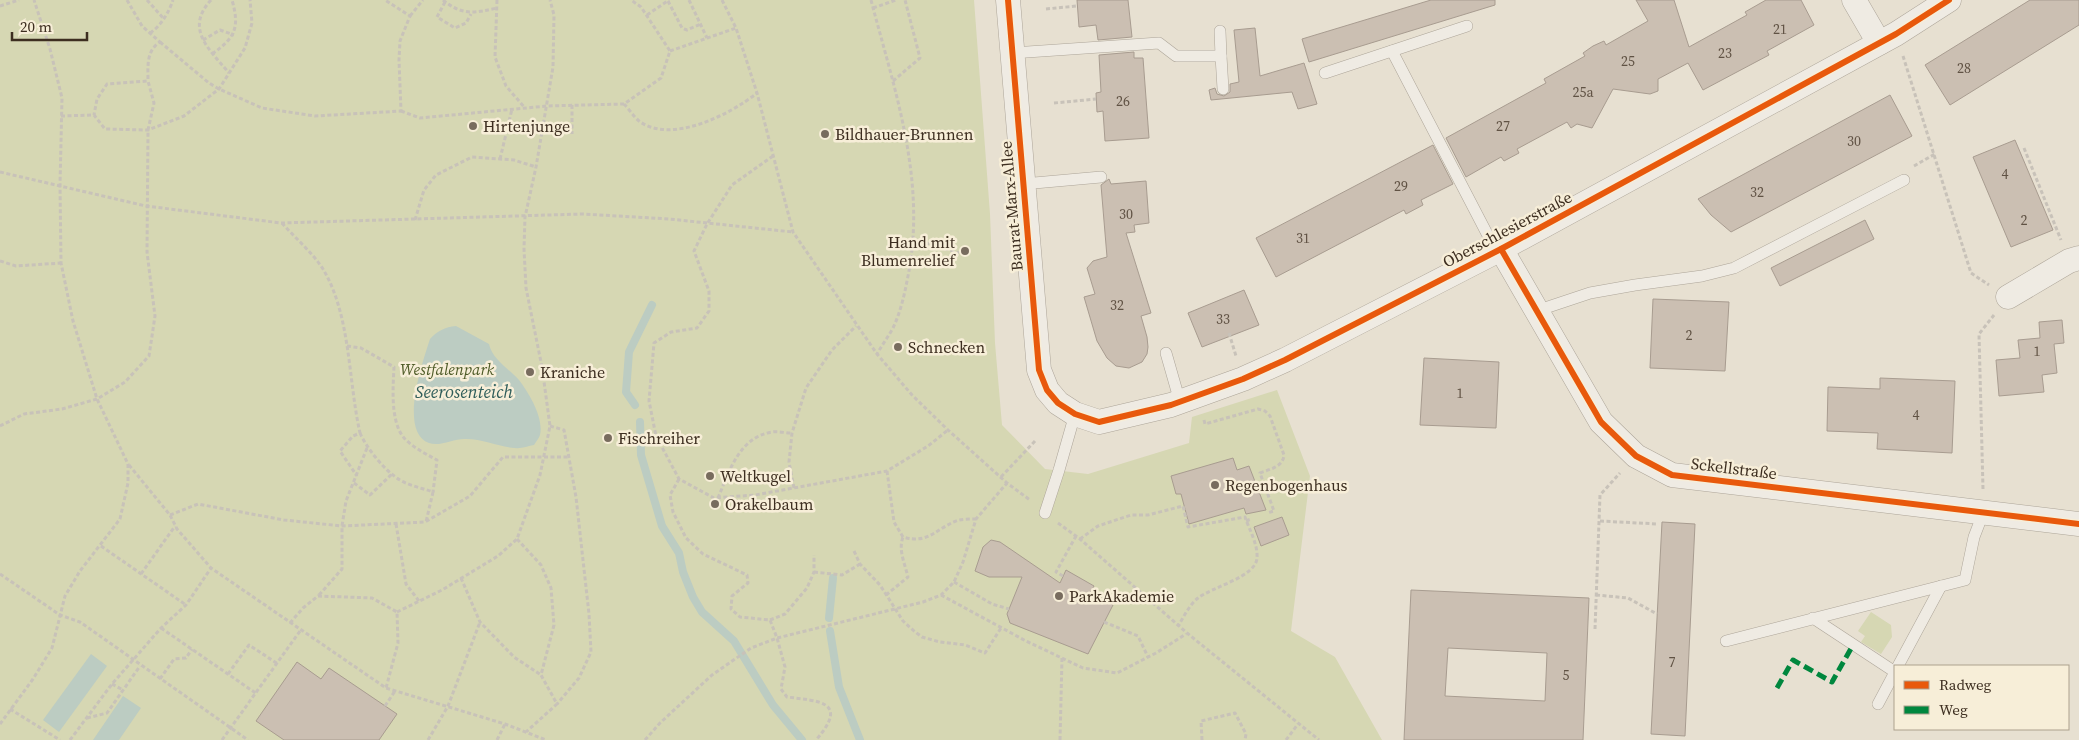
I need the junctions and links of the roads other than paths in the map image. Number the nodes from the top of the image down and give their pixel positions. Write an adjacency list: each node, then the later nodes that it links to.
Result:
1 (1008, 0): 8 (street, Baurat-Marx-Allee)
2 (1854, 0): 6 (street)
3 (1949, 0): 6 (street, Oberschlesierstraße)
4 (1467, 26): 7 (lane)
5 (1220, 31): 9 (lane)
6 (1888, 39): 15 (street, Oberschlesierstraße)
7 (1392, 51): 10 (lane); 15 (lane)
8 (1012, 53): 9 (lane); 14 (street, Baurat-Marx-Allee)
9 (1221, 56): 11 (lane)
10 (1325, 73)
11 (1223, 88)
12 (1101, 177): 14 (lane)
13 (1904, 180): 18 (lane)
14 (1023, 184): 21 (street, Baurat-Marx-Allee)
15 (1498, 250): 18 (street, Sckellstraße); 20 (street, Oberschlesierstraße)
16 (2074, 260): 17 (street)
17 (2008, 297)
18 (1536, 311): 22 (street, Sckellstraße)
19 (1166, 353): 20 (lane)
20 (1180, 402): 21 (street, Oberschlesierstraße)
21 (1067, 409): 23 (lane)
22 (1984, 511): 24 (street, Sckellstraße); 25 (lane)
23 (1045, 513)
24 (2079, 524)
25 (1942, 586): 26 (lane); 28 (lane)
26 (1814, 618): 27 (lane); 29 (lane)
27 (1726, 640)
28 (1899, 665)
29 (1894, 671)
30 (1894, 674): 31 (lane)
31 (1878, 704)

